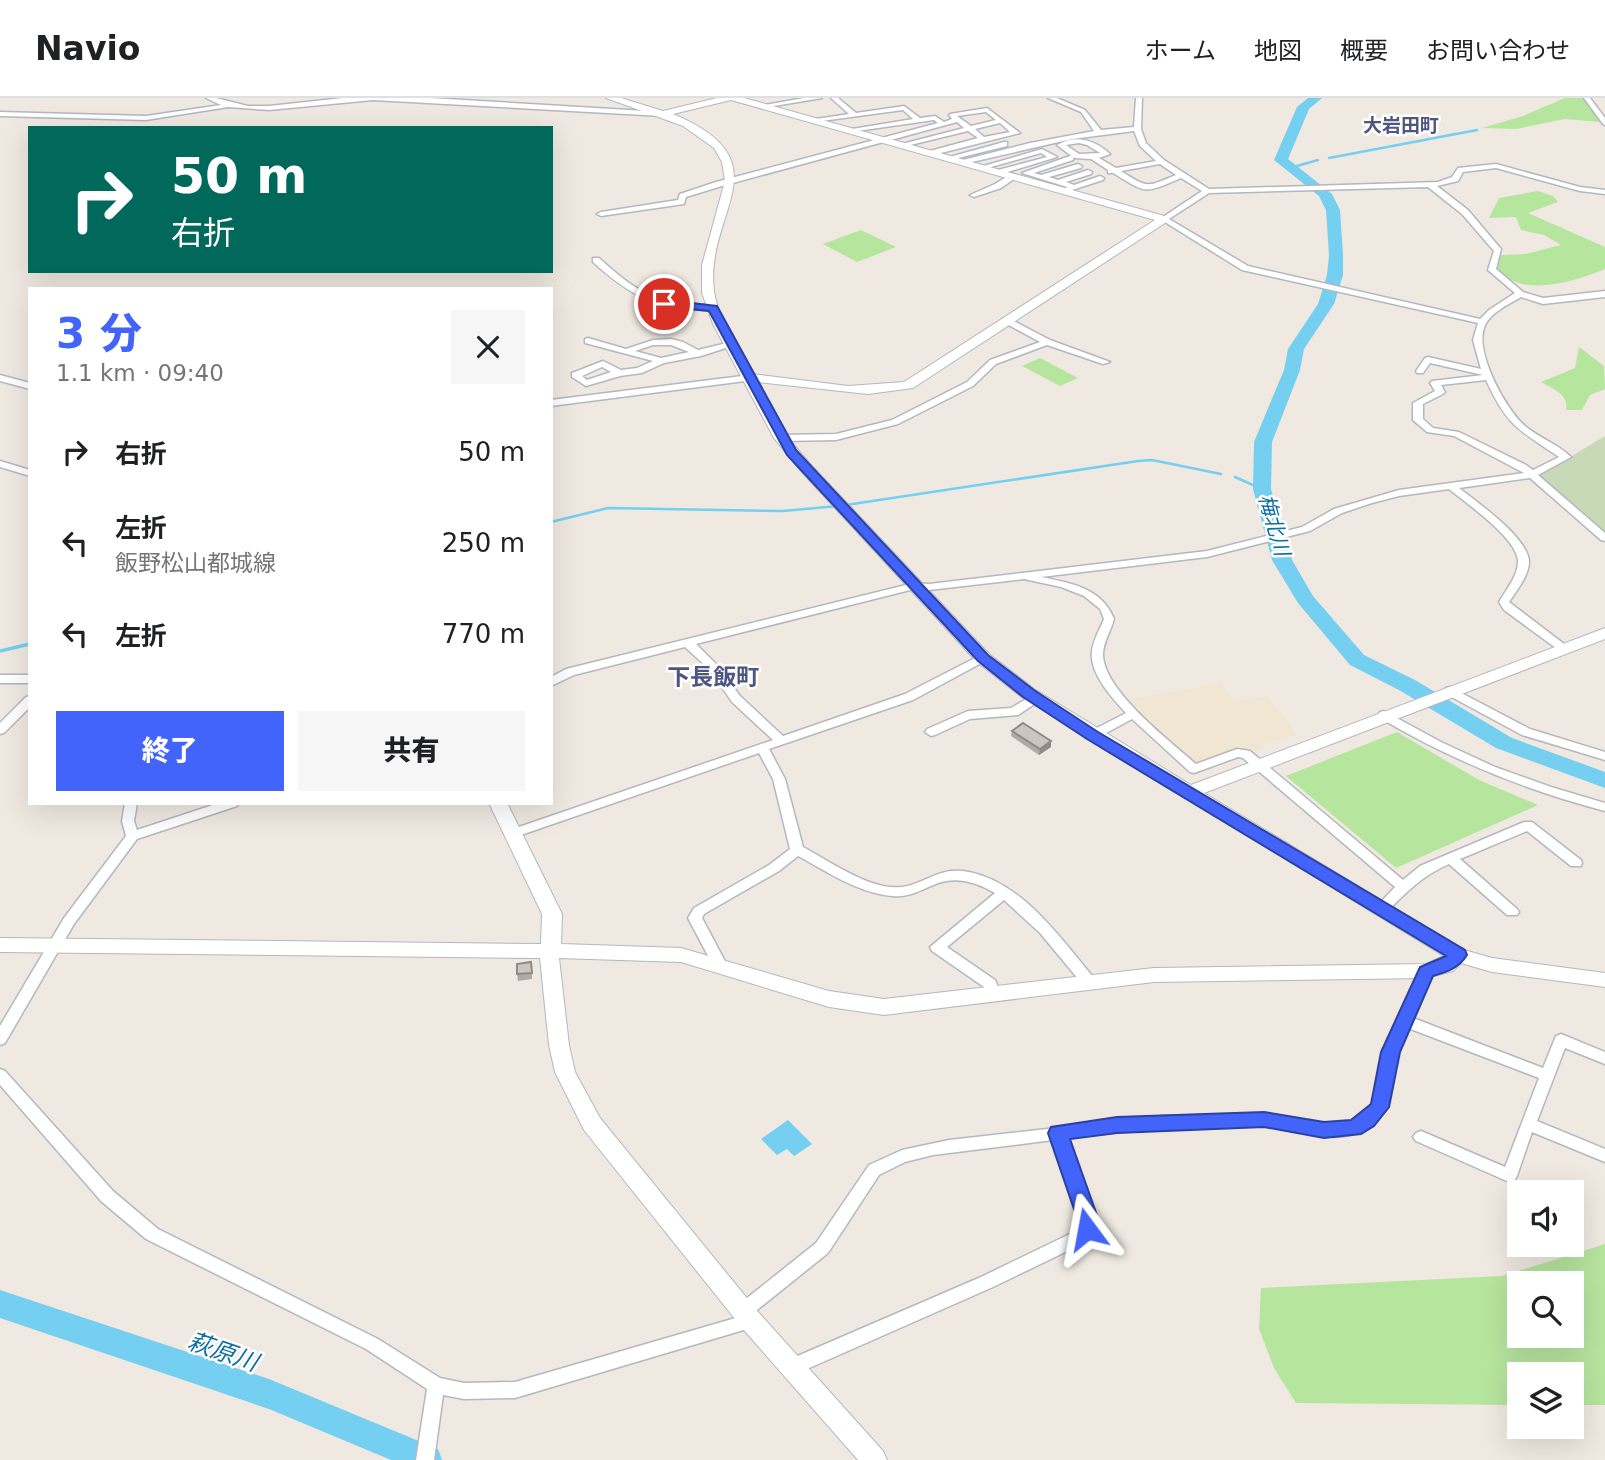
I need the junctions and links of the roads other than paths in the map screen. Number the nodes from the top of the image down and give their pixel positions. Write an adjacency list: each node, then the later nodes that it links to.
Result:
1 (209, 98): 12 (street)
2 (351, 98): 10 (street); 12 (street)
3 (611, 98): 15 (street)
4 (731, 98): 13 (street); 15 (street)
5 (819, 98): 11 (street)
6 (834, 98): 16 (street)
7 (1051, 98): 27 (street)
8 (1139, 98): 25 (street)
9 (1587, 98): 21 (street)
10 (422, 99): 15 (street)
11 (789, 100): 13 (street)
12 (229, 105): 14 (street)
13 (762, 106): 18 (street)
14 (0, 114)
15 (663, 114): 51 (street)
16 (854, 115): 17 (street); 18 (street)
17 (918, 120): 22 (street); 26 (street)
18 (816, 121): 26 (street)
19 (959, 121): 20 (street); 22 (street); 23 (street)
20 (1001, 121): 23 (street); 24 (street)
21 (1605, 123)
22 (943, 124): 29 (street); 31 (street)
23 (967, 127): 28 (street); 33 (street)
24 (1009, 127): 28 (street); 30 (street)
25 (1137, 129): 27 (street); 41 (street)
26 (850, 131): 29 (street)
27 (1098, 131): 35 (street)
28 (975, 133): 30 (street); 34 (street)
29 (868, 135): 31 (street)
30 (985, 139): 32 (street); 36 (street)
31 (885, 140): 33 (street); 51 (street)
32 (1000, 143): 35 (street); 38 (street)
33 (902, 145): 34 (street)
34 (918, 149): 36 (street)
35 (1015, 149): 40 (street)
36 (933, 153): 38 (street)
37 (1093, 157): 37 (street); 44 (street)
38 (950, 158): 40 (street)
39 (1070, 158): 49 (street)
40 (966, 162): 43 (street)
41 (1161, 162): 44 (street); 47 (street)
42 (1078, 166): 49 (street)
43 (984, 167): 45 (street); 45 (street)
44 (1111, 171): 47 (street)
45 (1001, 172): 48 (street)
46 (1088, 172): 53 (street)
47 (1181, 175): 56 (street)
48 (1014, 176): 53 (street); 58 (street)
49 (1042, 178): 53 (street)
50 (1100, 178): 53 (street)
51 (730, 181): 60 (street); 65 (street)
52 (1429, 184): 54 (street); 55 (street); 64 (street)
53 (1066, 186): 61 (street)
54 (1580, 189): 57 (street); 59 (street)
55 (1290, 190): 56 (street)
56 (1208, 191): 61 (street)
57 (1605, 192)
58 (974, 195)
59 (1605, 201)
60 (601, 214)
61 (1164, 219): 66 (street); 67 (street)
62 (596, 260): 65 (street)
63 (1605, 294): 64 (street)
64 (1520, 295): 67 (street)
65 (713, 308): 70 (street)
66 (1008, 321): 69 (street); 79 (street)
67 (1483, 322): 78 (street)
68 (588, 341): 71 (street)
69 (1048, 342): 74 (street); 83 (street)
70 (731, 345): 72 (street); 79 (street)
71 (628, 352): 72 (street); 73 (street); 75 (street)
72 (698, 354): 73 (street)
73 (661, 361): 77 (street)
74 (1106, 362)
75 (603, 364): 77 (street); 77 (street)
76 (1420, 371): 78 (street)
77 (619, 373)
78 (1488, 375): 86 (street); 86 (street)
79 (750, 377): 82 (street); 83 (street)
80 (0, 378): 81 (street)
81 (28, 385)
82 (553, 403)
83 (781, 438): 90 (street)
84 (0, 464): 85 (street)
85 (28, 472)
86 (1531, 475): 87 (street); 88 (street)
87 (1451, 486): 89 (street); 93 (street)
88 (1605, 538)
89 (1021, 575): 90 (street); 101 (street)
90 (914, 586): 92 (street); 94 (street)
91 (1605, 633): 93 (street)
92 (688, 643): 97 (street); 106 (street)
93 (1564, 649): 98 (street)
94 (983, 658): 99 (street); 106 (street)
95 (0, 679): 96 (street)
96 (28, 679)
97 (557, 679)
98 (1448, 692): 102 (street); 108 (street)
99 (1035, 698): 104 (street); 105 (street)
100 (28, 702): 103 (street)
101 (1135, 713): 105 (street); 109 (street)
102 (1384, 715): 109 (street); 114 (street)
103 (0, 730)
104 (931, 732)
105 (1093, 735): 110 (street)
106 (781, 741): 107 (street)
107 (762, 747): 115 (street); 117 (street)
108 (1605, 755)
109 (1258, 765): 110 (street); 120 (street)
110 (1190, 792): 122 (street)
111 (131, 805): 116 (street)
112 (227, 805): 116 (street)
113 (499, 805): 115 (street)
114 (1605, 807)
115 (514, 833): 126 (street)
116 (133, 836): 125 (street)
117 (797, 850): 121 (street); 128 (street)
118 (1451, 858): 119 (street); 120 (street); 123 (street)
119 (1576, 863)
120 (1403, 887): 122 (street)
121 (1004, 893): 131 (street); 132 (street)
122 (1381, 911): 127 (street)
123 (1512, 912)
124 (0, 945): 125 (street)
125 (54, 947): 126 (street); 134 (street)
126 (549, 952): 128 (street); 142 (street)
127 (1458, 955): 129 (street); 130 (street)
128 (720, 965): 132 (street)
129 (1426, 971): 131 (street); 133 (street)
130 (1605, 980)
131 (1089, 982): 132 (street)
132 (994, 994)
133 (1405, 1021): 137 (street); 139 (street)
134 (0, 1039)
135 (1605, 1058): 137 (street)
136 (0, 1075): 144 (street)
137 (1546, 1075): 138 (street)
138 (1528, 1124): 140 (street); 141 (street)
139 (1058, 1133): 142 (street); 143 (street)
140 (1421, 1137)
141 (1605, 1156)
142 (747, 1316): 143 (street); 144 (street)
143 (792, 1367): 146 (street)
144 (435, 1393): 145 (street)
145 (425, 1460)
146 (874, 1460)

